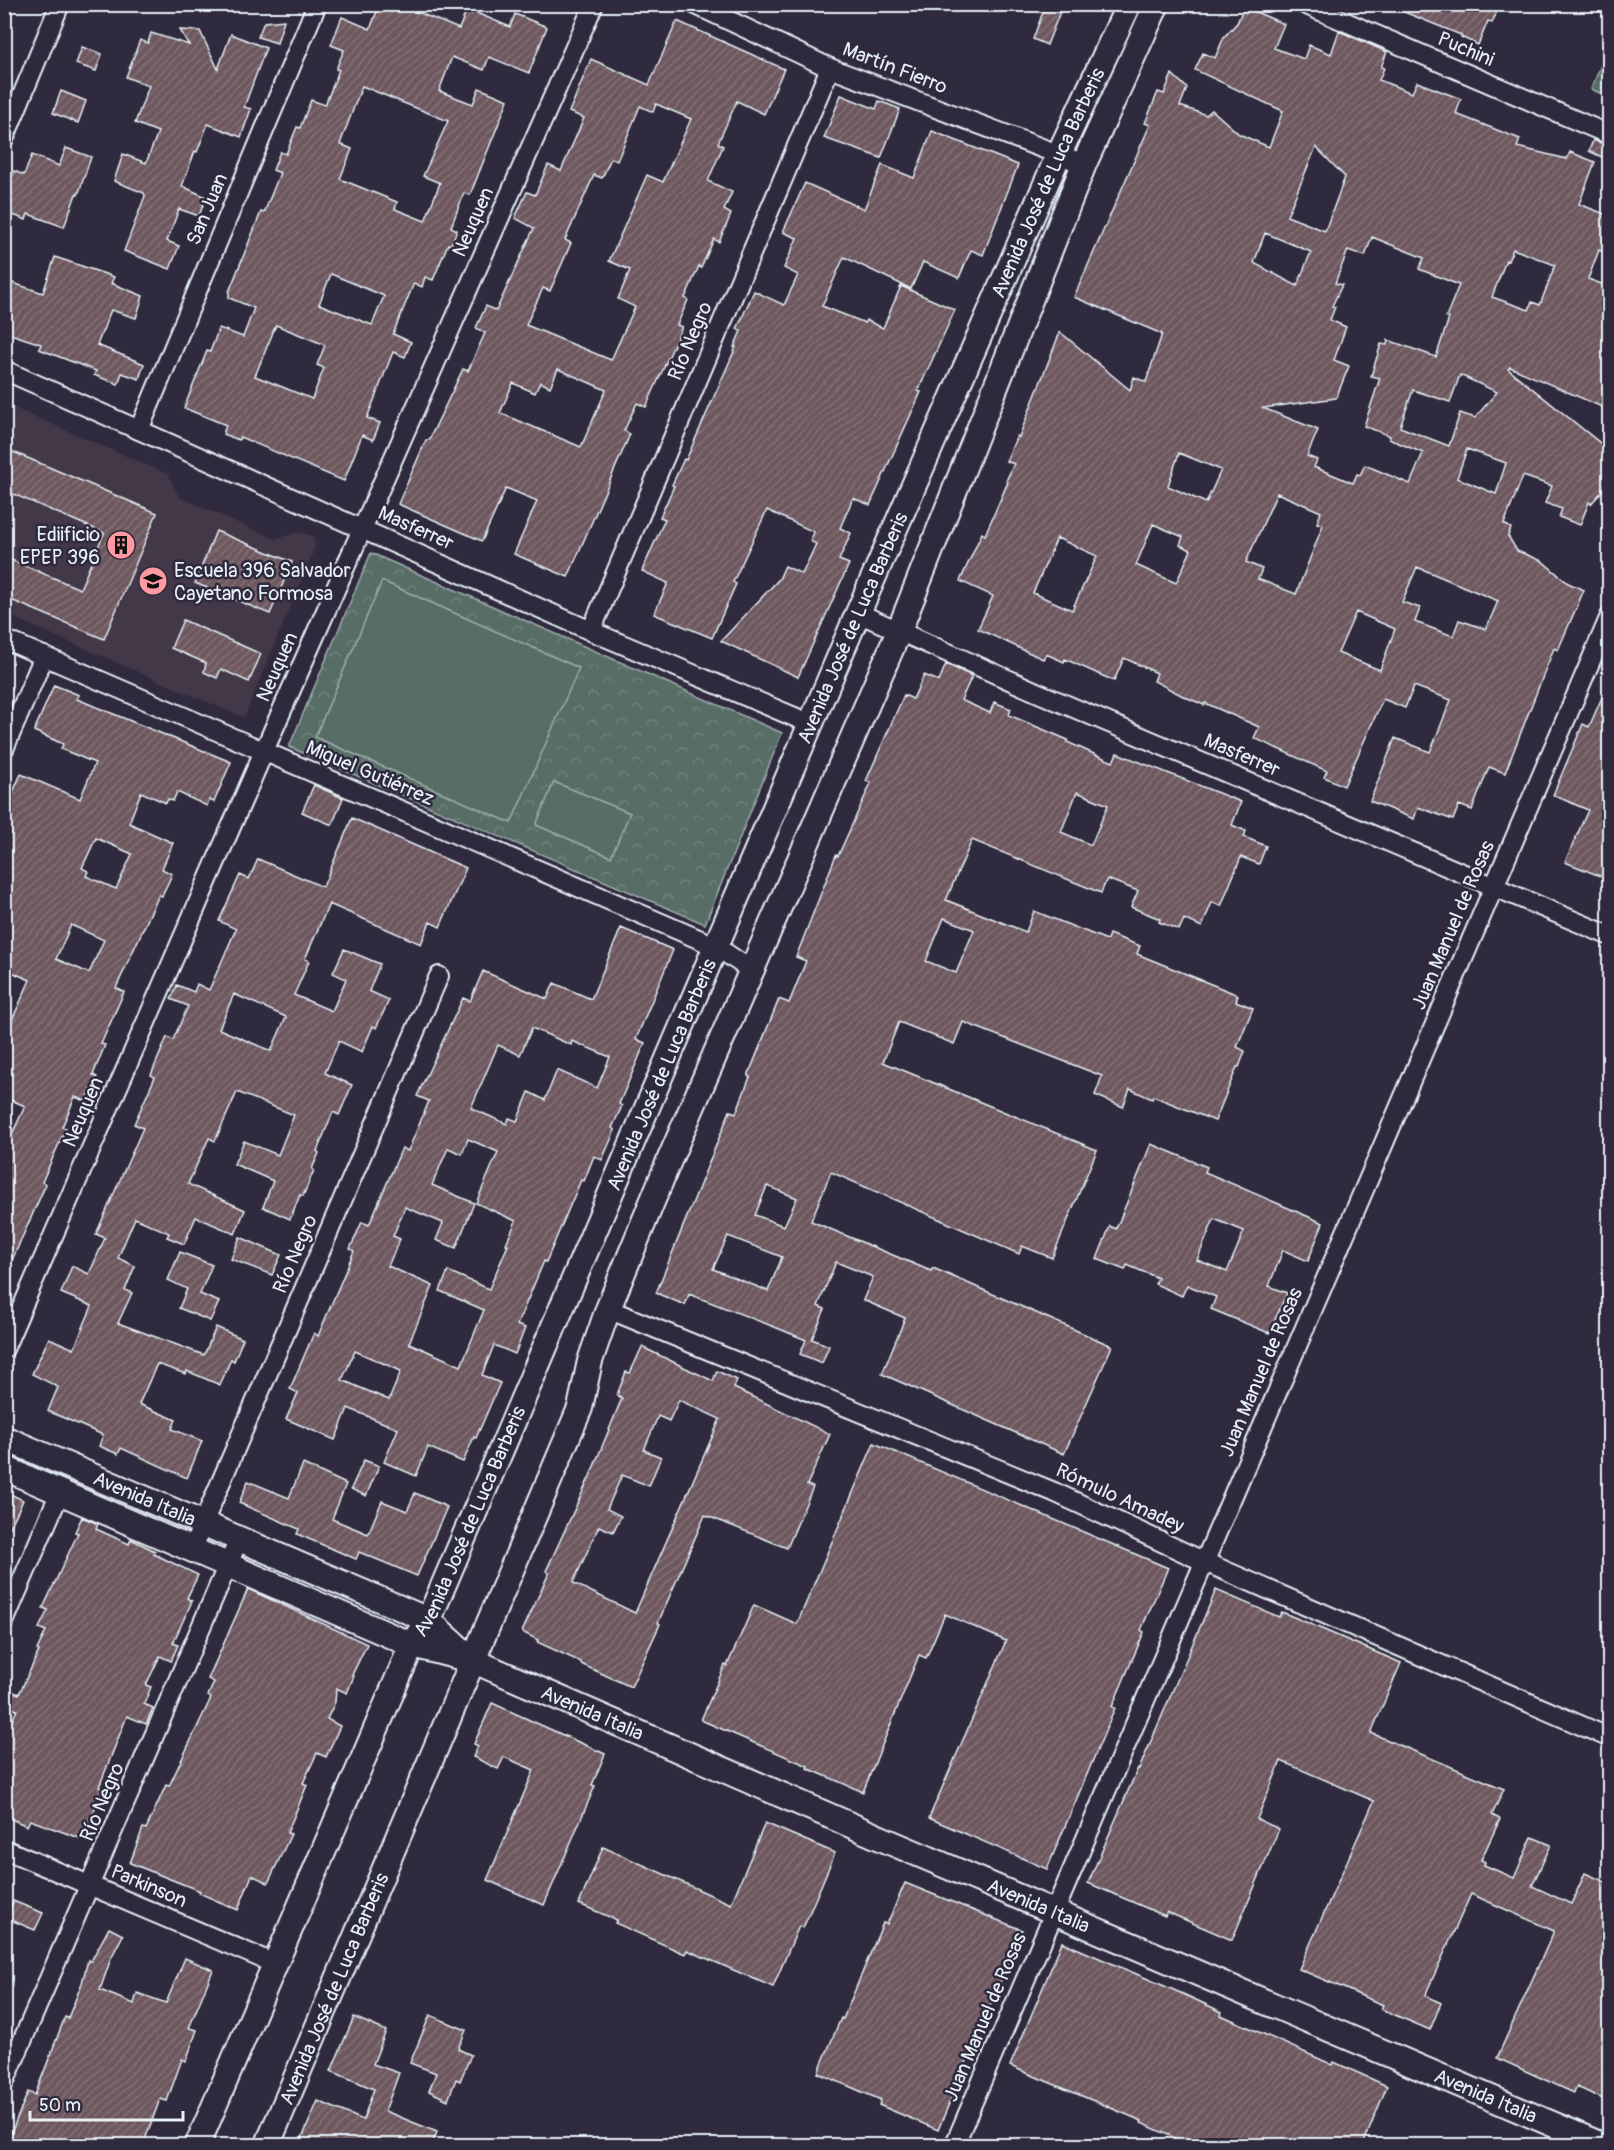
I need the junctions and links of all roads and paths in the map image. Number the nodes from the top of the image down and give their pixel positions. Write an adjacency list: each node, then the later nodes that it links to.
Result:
1 (60, 4): 10 (street)
2 (317, 4): 14 (street, San Juan)
3 (594, 4): 15 (street, Neuquen)
4 (694, 4): 8 (street, Martín Fierro)
5 (1129, 4): 11 (main road, Avenida José de Luca Barberis)
6 (1157, 4): 12 (main road, Avenida José de Luca Barberis)
7 (1304, 4): 9 (street, Puchini)
8 (830, 68): 11 (street, Martín Fierro); 18 (street, Río Negro)
9 (1610, 135)
10 (4, 139)
11 (1059, 154): 12 (street, Martín Fierro); 16 (main road, Avenida José de Luca Barberis)
12 (1084, 164): 19 (main road, Avenida José de Luca Barberis)
13 (4, 370): 14 (street, Masferrer)
14 (139, 430): 15 (street, Masferrer)
15 (363, 529): 18 (street, Masferrer); 24 (street, Neuquen)
16 (858, 614): 19 (street, Masferrer); 22 (main road, Avenida José de Luca Barberis)
17 (1610, 616): 25 (street, Juan Manuel de Rosas)
18 (591, 631): 22 (street, Masferrer)
19 (899, 631): 25 (street, Masferrer); 28 (main road, Avenida José de Luca Barberis)
20 (4, 639): 21 (street, Miguel Gutiérrez)
21 (44, 656): 23 (street); 24 (street, Miguel Gutiérrez)
22 (811, 724): 27 (main road, Avenida José de Luca Barberis)
23 (4, 749)
24 (264, 751): 27 (street, Miguel Gutiérrez); 31 (street, Neuquen)
25 (1494, 886): 26 (street, Masferrer); 38 (street, Juan Manuel de Rosas)
26 (1610, 936)
27 (717, 947): 28 (street, Miguel Gutiérrez); 40 (main road, Avenida José de Luca Barberis)
28 (752, 971): 30 (main road, Avenida José de Luca Barberis)
29 (439, 976): 35 (street, Río Negro)
30 (608, 1309): 38 (street, Rómulo Amadey); 43 (main road, Avenida José de Luca Barberis)
31 (4, 1349)
32 (4, 1438): 35 (main road, Avenida Italia)
33 (4, 1468): 34 (main road, Avenida Italia)
34 (60, 1492): 37 (main road, Avenida Italia); 41 (street)
35 (204, 1523): 36 (main road, Avenida Italia); 37 (street, Río Negro)
36 (239, 1539): 39 (street, Río Negro); 40 (main road, Avenida Italia)
37 (192, 1549): 39 (main road, Avenida Italia)
38 (1205, 1562): 44 (street, Rómulo Amadey); 47 (street, Juan Manuel de Rosas)
39 (228, 1565): 42 (main road, Avenida Italia); 46 (street, Río Negro)
40 (428, 1620): 42 (main road, Avenida José de Luca Barberis); 43 (main road, Avenida Italia)
41 (4, 1622)
42 (412, 1645): 43 (main road, Avenida Italia); 48 (main road, Avenida José de Luca Barberis)
43 (474, 1661): 47 (main road, Avenida Italia); 51 (main road, Avenida José de Luca Barberis)
44 (1610, 1738)
45 (4, 1849): 46 (street, Parkinson)
46 (91, 1886): 48 (street, Parkinson); 49 (street, Río Negro)
47 (1055, 1912): 52 (street, Juan Manuel de Rosas); 53 (main road, Avenida Italia)
48 (275, 1964): 50 (main road, Avenida José de Luca Barberis)
49 (4, 2083)
50 (197, 2145)
51 (267, 2145)
52 (954, 2145)
53 (1604, 2145)

